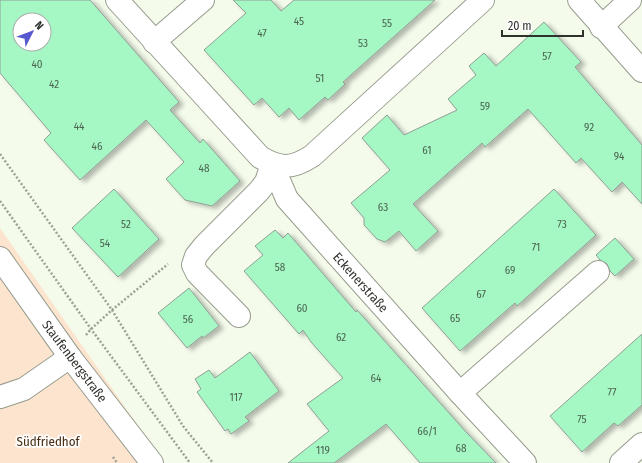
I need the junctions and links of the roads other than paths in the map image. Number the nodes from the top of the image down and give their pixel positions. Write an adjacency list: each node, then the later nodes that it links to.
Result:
1 (116, 0): 7 (street)
2 (203, 0): 7 (street)
3 (483, 0): 9 (street)
4 (578, 0): 6 (street)
5 (630, 0): 6 (street)
6 (601, 27): 8 (street)
7 (154, 42): 9 (street)
8 (642, 72)
9 (272, 164): 12 (street); 14 (street, Eckenerstraße)
10 (0, 258): 13 (street, Staufenbergstraße)
11 (598, 272): 14 (street)
12 (239, 316)
13 (70, 357): 15 (street); 17 (street, Staufenbergstraße)
14 (460, 393): 18 (street, Eckenerstraße)
15 (0, 397)
16 (642, 444): 19 (street)
17 (152, 463)
18 (525, 463)
19 (621, 463)

